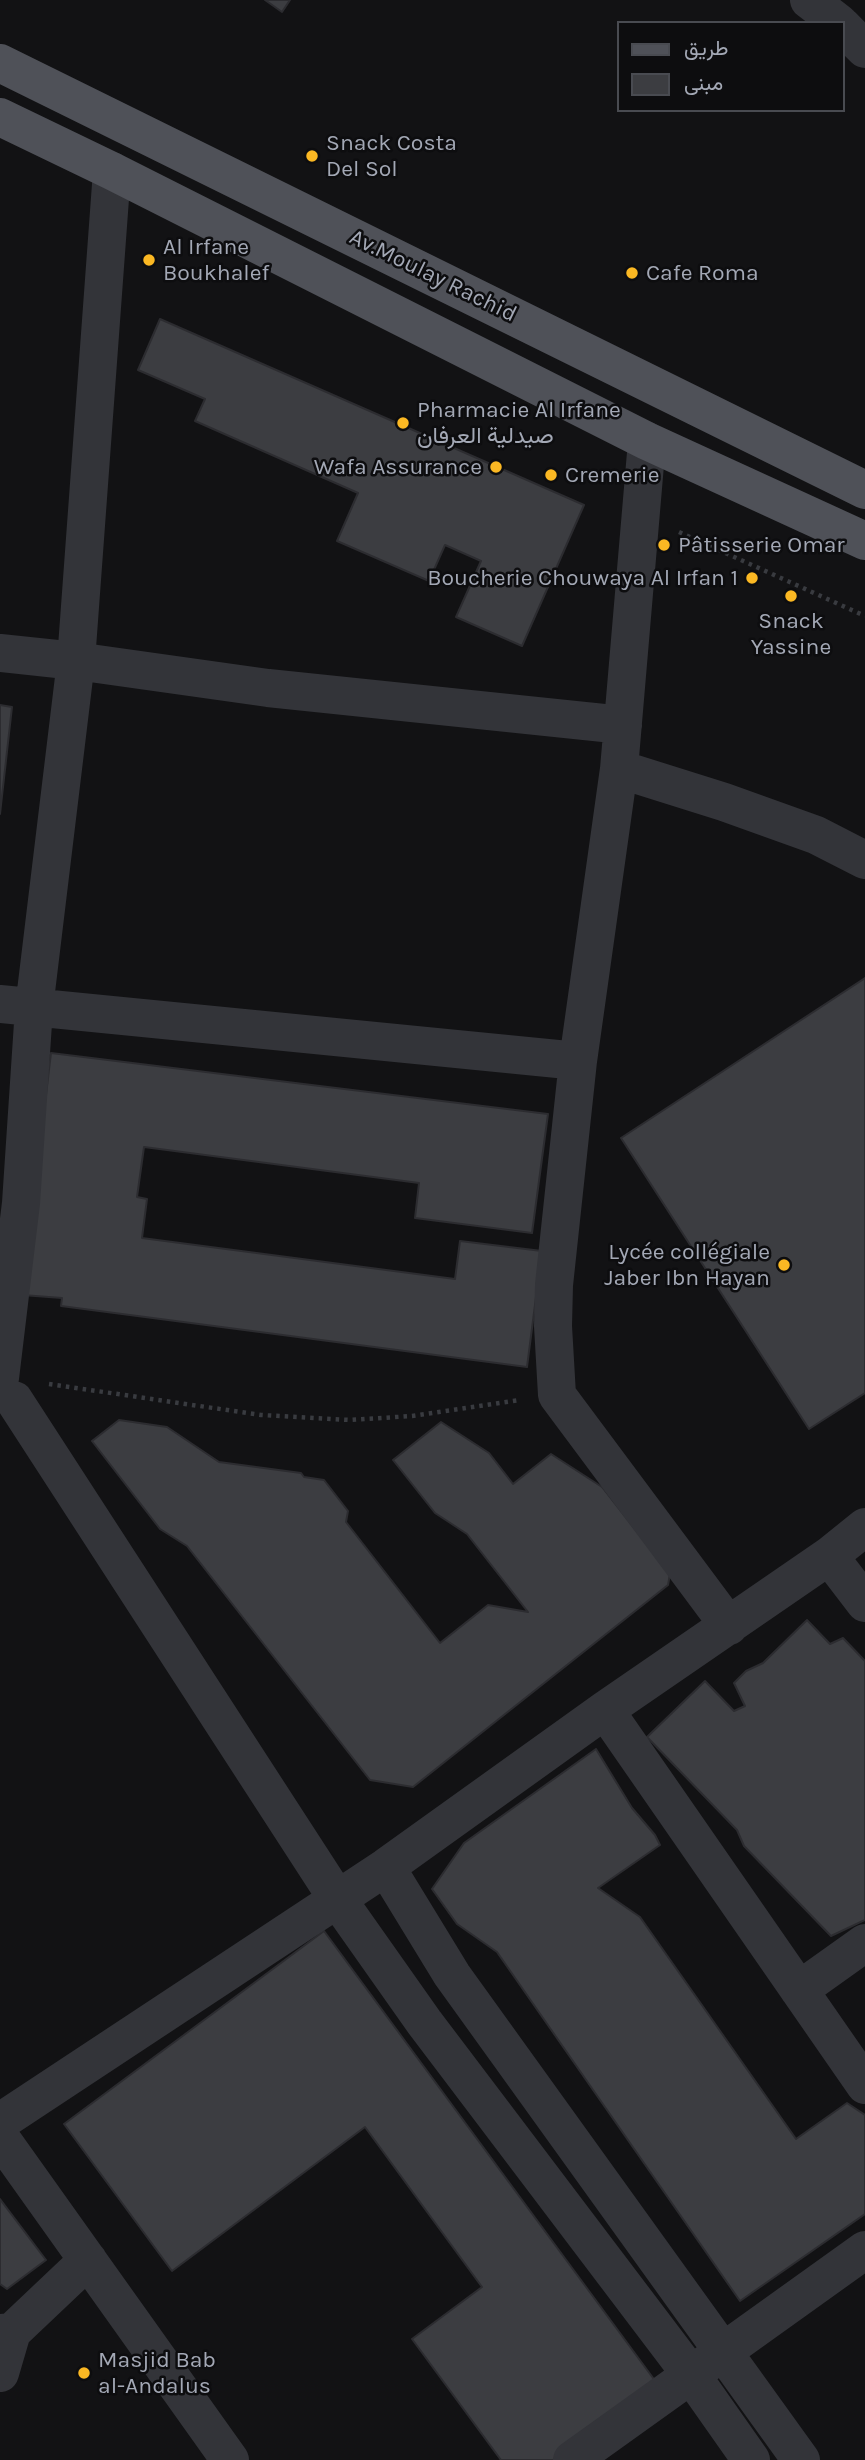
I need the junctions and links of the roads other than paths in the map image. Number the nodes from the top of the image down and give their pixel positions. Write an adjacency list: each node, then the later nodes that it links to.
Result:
1 (809, 0): 2 (street)
2 (836, 21)
3 (844, 28): 4 (street)
4 (865, 49)
5 (0, 63): 9 (main road, Av.Moulay Rachid)
6 (0, 117): 7 (main road)
7 (111, 171): 8 (main road); 12 (street)
8 (647, 441): 10 (main road); 13 (street)
9 (865, 490)
10 (865, 541)
11 (0, 653): 12 (street)
12 (76, 660): 13 (street); 16 (street)
13 (623, 725): 14 (street)
14 (619, 769): 15 (street); 17 (street)
15 (865, 860)
16 (17, 1006): 17 (street); 18 (street)
17 (578, 1061): 21 (street)
18 (12, 1392): 24 (street)
19 (854, 1539): 20 (street); 21 (street)
20 (865, 1604)
21 (729, 1626): 22 (street)
22 (605, 1710): 23 (street); 26 (street)
23 (386, 1867): 24 (street); 33 (street)
24 (338, 1900): 28 (street); 35 (street)
25 (865, 1943): 26 (street)
26 (799, 1990): 27 (street)
27 (865, 2085)
28 (0, 2122)
29 (0, 2137): 31 (street)
30 (865, 2250): 33 (street)
31 (89, 2260): 32 (street); 36 (street)
32 (6, 2333): 34 (street)
33 (724, 2351): 35 (street); 39 (street)
34 (0, 2373)
35 (692, 2376): 37 (street); 38 (street)
36 (230, 2460)
37 (572, 2460)
38 (751, 2460)
39 (801, 2460)

